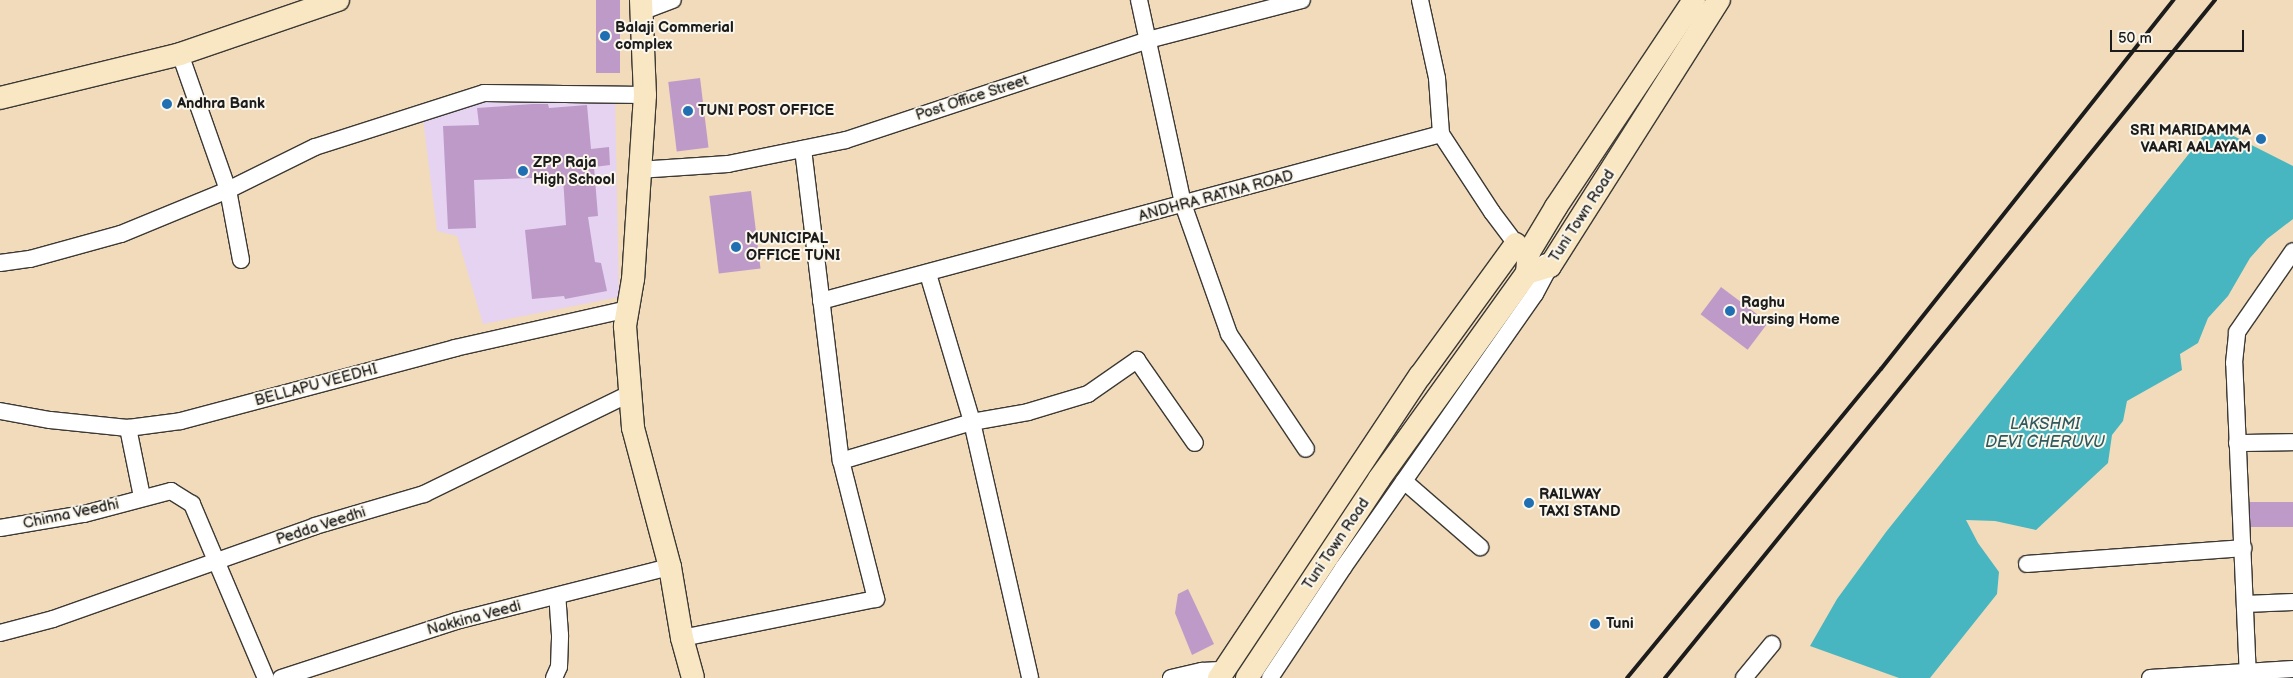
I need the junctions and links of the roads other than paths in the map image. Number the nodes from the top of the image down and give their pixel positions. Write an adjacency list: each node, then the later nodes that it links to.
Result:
1 (338, 0): 10 (street)
2 (673, 0): 8 (street)
3 (1139, 0): 9 (street)
4 (1302, 0): 9 (street, Post Office Street)
5 (1420, 0): 13 (street)
6 (1719, 0): 22 (street, Tuni Town Road)
7 (1689, 2): 21 (street, Tuni Town Road)
8 (641, 6): 11 (street)
9 (1148, 40): 14 (street, Post Office Street); 17 (street)
10 (180, 54): 12 (street); 16 (street)
11 (645, 95): 15 (street); 16 (street)
12 (0, 98)
13 (1441, 134): 17 (street, ANDHRA RATNA ROAD); 21 (street)
14 (803, 149): 15 (street, Post Office Street); 24 (street)
15 (638, 170): 25 (street)
16 (228, 190): 19 (street); 20 (street)
17 (1184, 204): 23 (street, ANDHRA RATNA ROAD); 33 (street)
18 (2290, 259): 32 (street)
19 (242, 260)
20 (0, 263)
21 (1522, 265): 22 (street, Tuni Town Road); 50 (street); 58 (street, Tuni Town Road)
22 (1550, 266): 35 (street)
23 (928, 274): 24 (street, ANDHRA RATNA ROAD); 28 (street)
24 (821, 301): 34 (street)
25 (628, 309): 26 (street); 29 (street, BELLAPU VEEDHI)
26 (631, 393): 40 (street, Pedda Veedhi); 42 (street)
27 (0, 411): 29 (street, BELLAPU VEEDHI)
28 (972, 422): 31 (street); 34 (street); 56 (street)
29 (128, 428): 36 (street)
30 (2293, 442): 32 (street)
31 (1195, 443)
32 (2237, 444): 39 (street)
33 (1306, 450)
34 (841, 461): 47 (street)
35 (1404, 481): 38 (street); 59 (street)
36 (142, 497): 37 (street, Chinna Veedhi); 40 (street, Chinna Veedhi)
37 (0, 528)
38 (1480, 547)
39 (2243, 548): 41 (street); 45 (street)
40 (216, 562): 46 (street, Pedda Veedhi); 52 (street)
41 (2027, 564)
42 (670, 567): 43 (street, Nakkina Veedi); 47 (street)
43 (557, 596): 53 (street, Nakkina Veedi); 54 (street)
44 (2293, 602): 45 (street)
45 (2245, 604): 51 (street)
46 (0, 633)
47 (682, 638): 55 (street)
48 (1772, 644): 60 (street)
49 (2293, 669): 51 (street)
50 (1222, 674): 57 (street)
51 (2248, 675): 61 (street)
52 (266, 678)
53 (280, 678)
54 (554, 678)
55 (693, 678)
56 (1030, 678)
57 (1171, 678)
58 (1247, 678)
59 (1270, 678)
60 (1744, 678)
61 (2150, 678)

